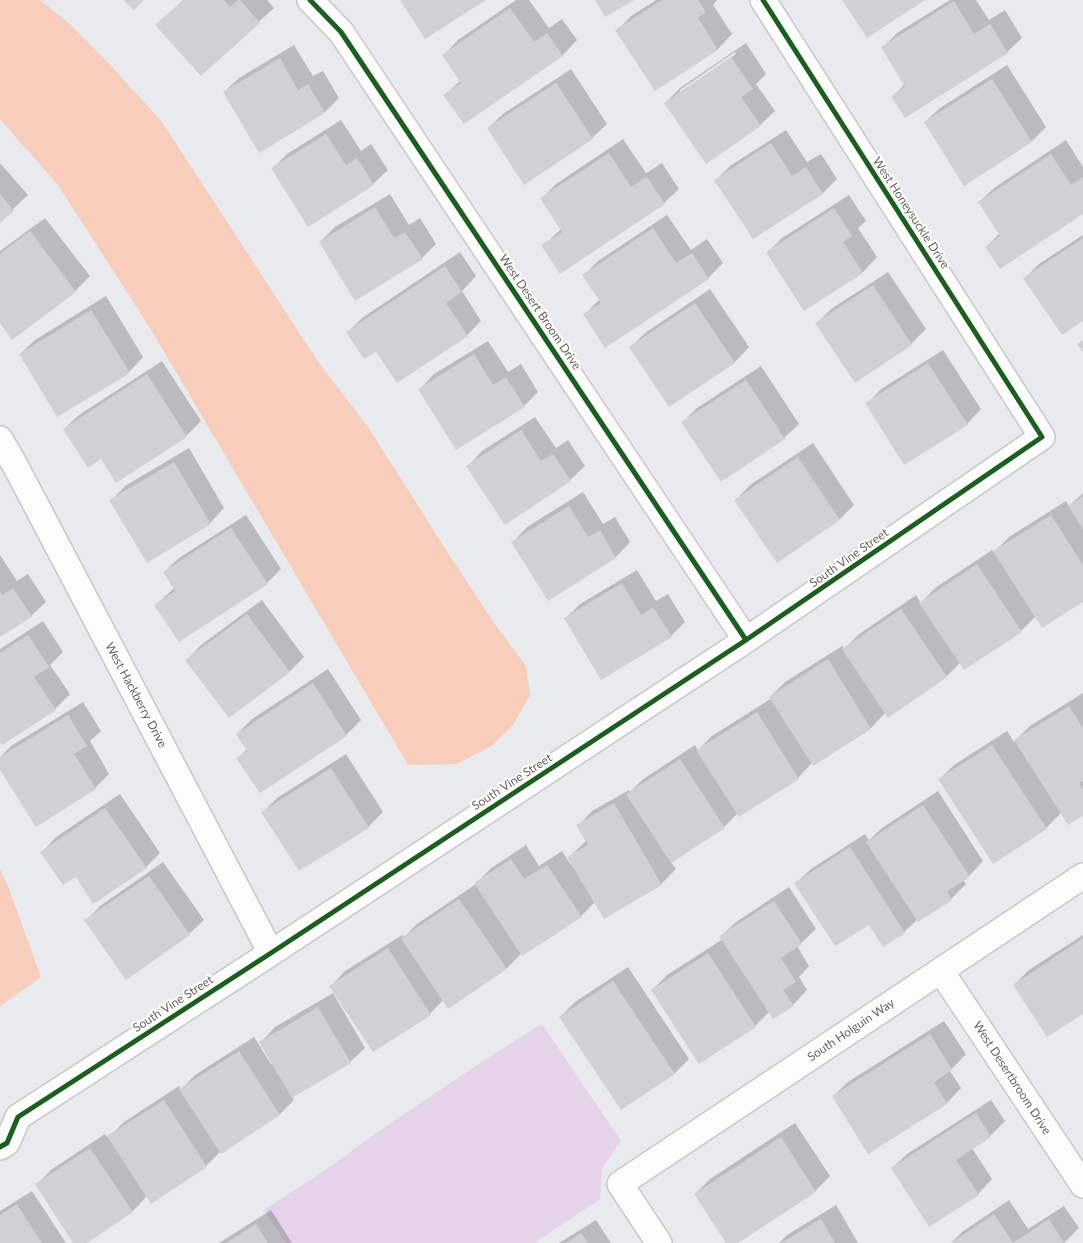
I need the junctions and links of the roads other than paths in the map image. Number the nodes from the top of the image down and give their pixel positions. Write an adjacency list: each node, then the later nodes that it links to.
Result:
1 (310, 0): 5 (street, West Desert Broom Drive)
2 (763, 0): 3 (street, West Honeysuckle Drive)
3 (1042, 436): 5 (street, South Vine Street)
4 (0, 439): 7 (street, West Hackberry Drive)
5 (746, 640): 7 (street, South Vine Street)
6 (1083, 876): 8 (street, South Holguin Way)
7 (271, 953): 9 (street, South Vine Street)
8 (941, 970): 11 (street, West Desertbroom Drive); 12 (street, South Holguin Way)
9 (9, 1117): 10 (street, South Vine Street)
10 (0, 1147)
11 (1083, 1185)
12 (659, 1243)

